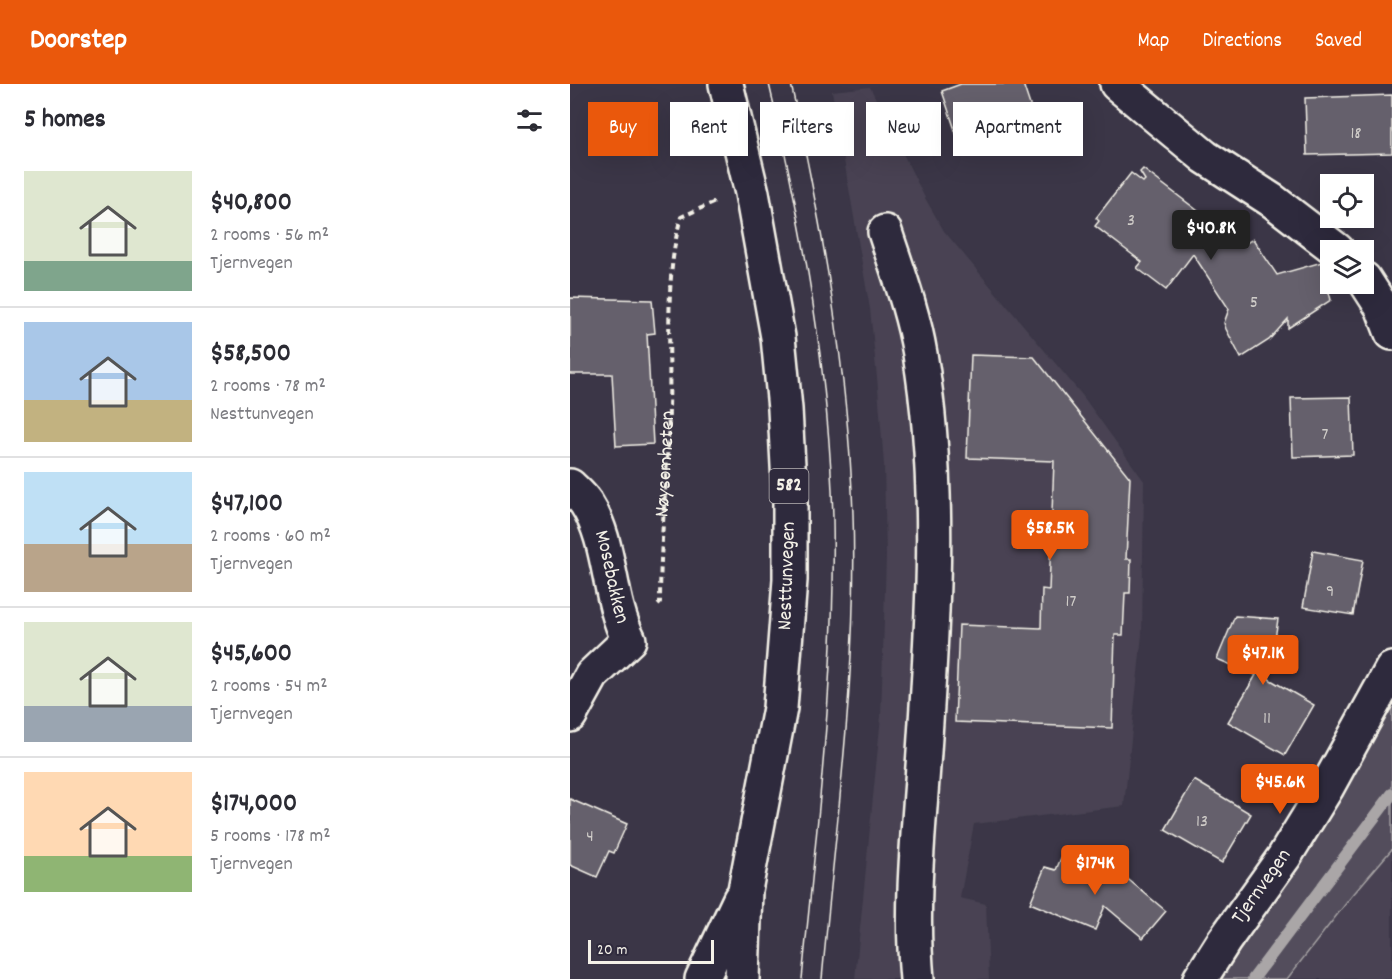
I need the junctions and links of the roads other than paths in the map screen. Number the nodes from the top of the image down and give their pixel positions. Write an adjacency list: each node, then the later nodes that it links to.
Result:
1 (726, 84): 10 (main road, Nesttunvegen / 582)
2 (1117, 84): 4 (main road)
3 (885, 232): 13 (main road)
4 (1324, 240)
5 (1374, 294): 6 (main road)
6 (1392, 333)
7 (570, 486): 9 (main road, Mosebakken)
8 (1392, 669): 14 (main road, Tjernvegen)
9 (570, 715)
10 (745, 890): 11 (main road, Nesttunvegen / 582); 12 (main road, Nesttunvegen / 582)
11 (702, 979)
12 (742, 979)
13 (917, 979)
14 (1200, 979)

